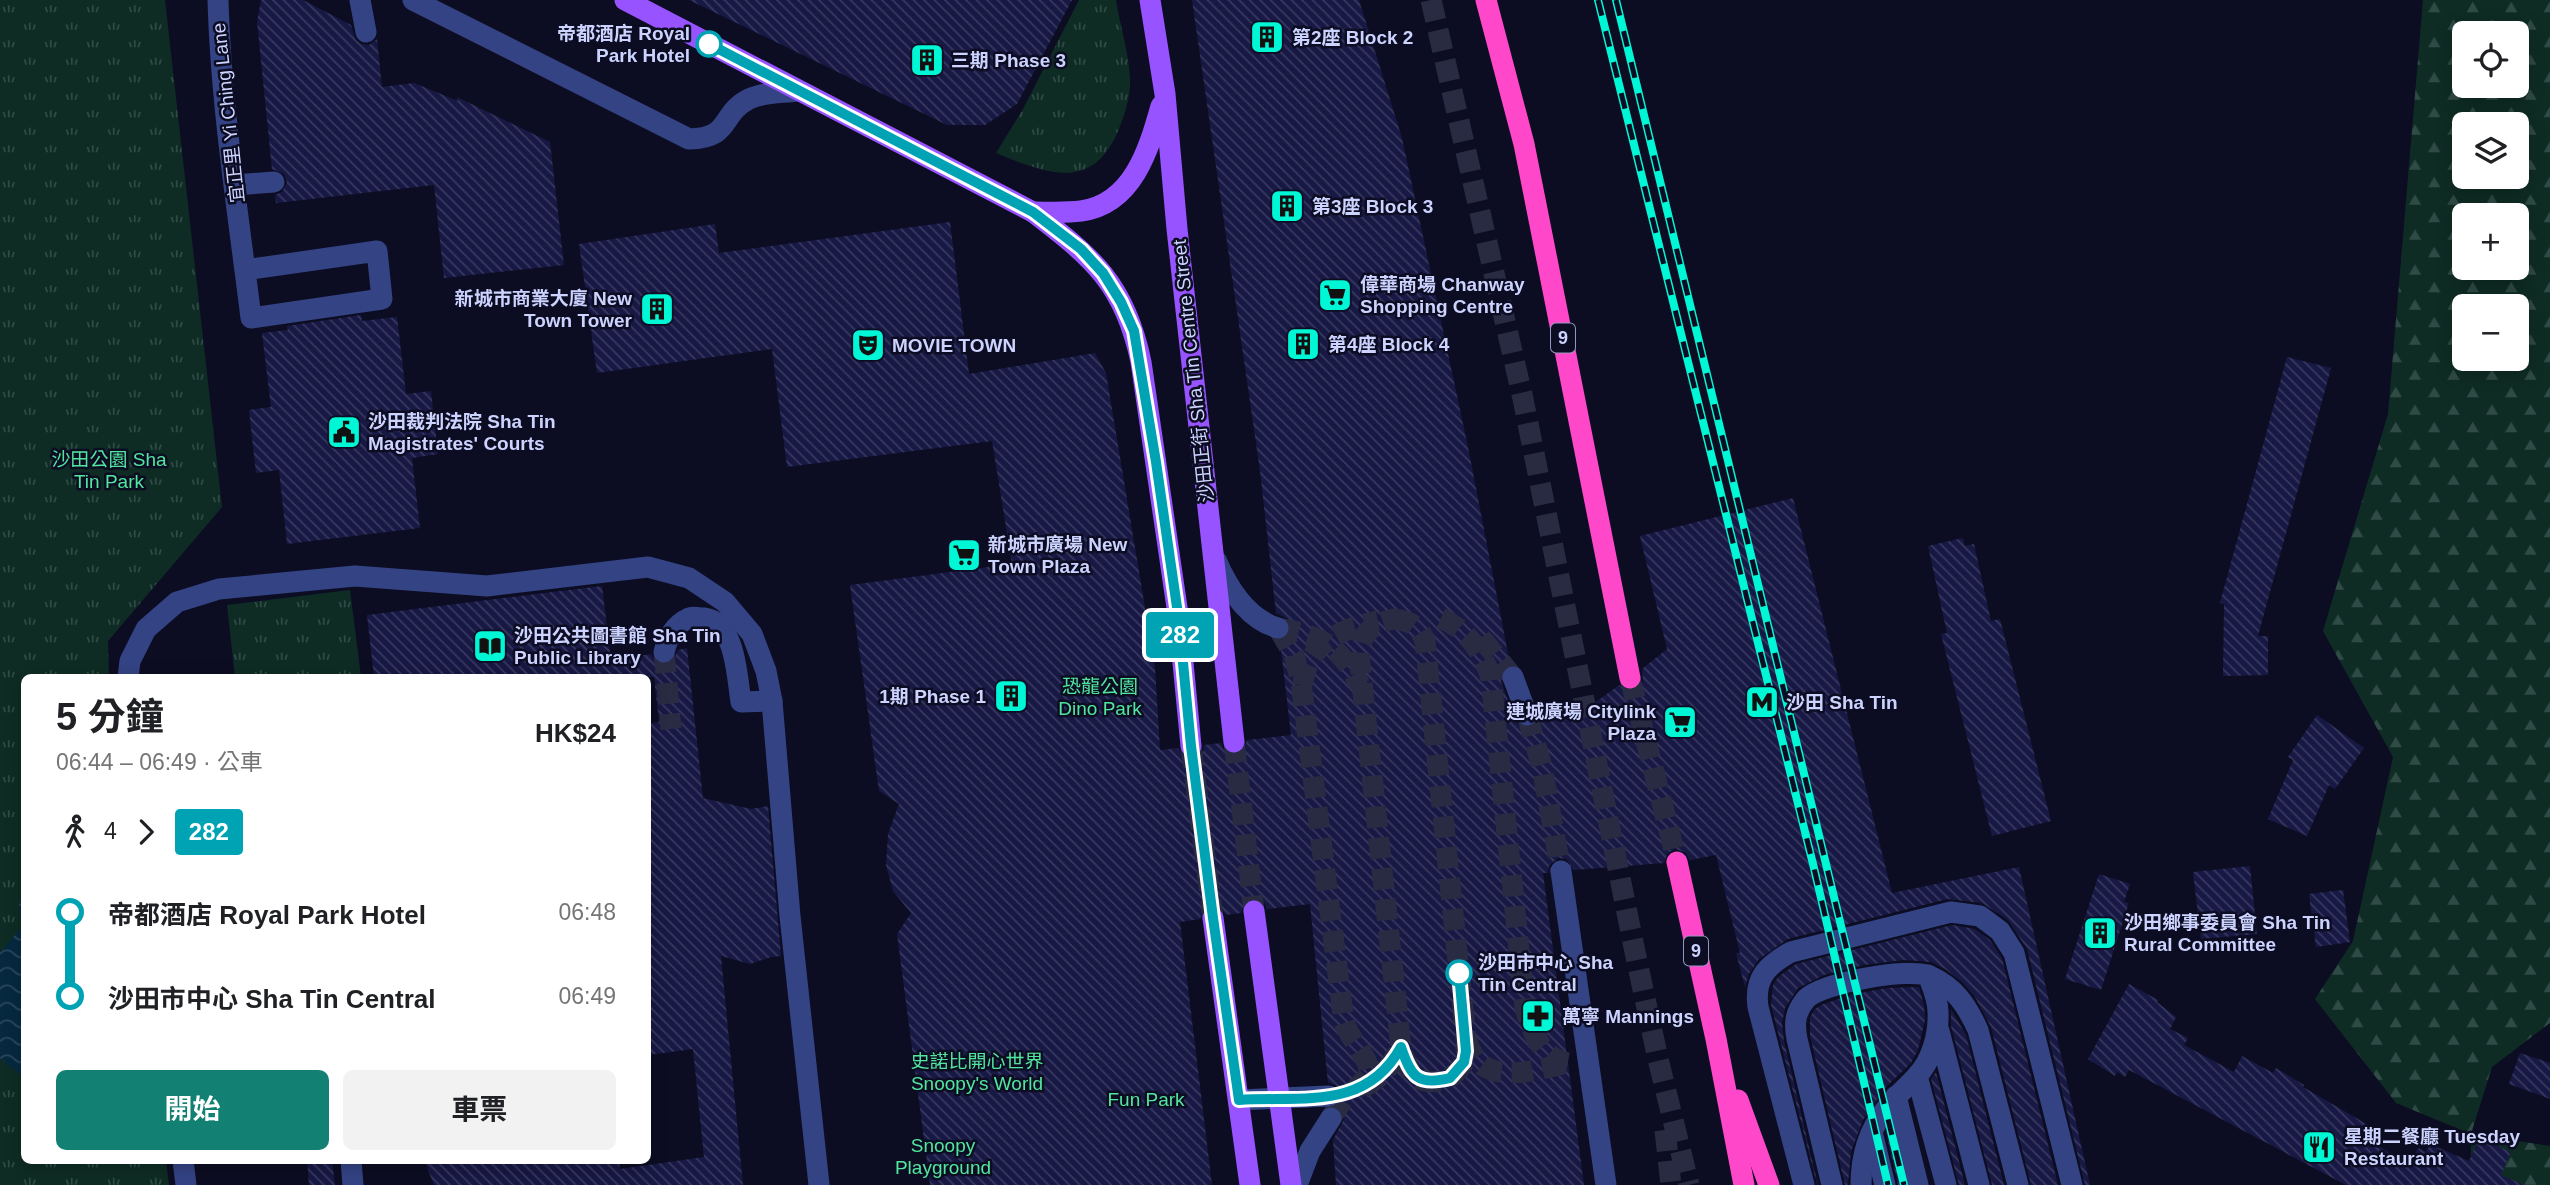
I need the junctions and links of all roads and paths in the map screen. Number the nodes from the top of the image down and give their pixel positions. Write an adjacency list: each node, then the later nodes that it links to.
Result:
1 (218, 0): 9 (street, 宜正里 Yi Ching Lane)
2 (225, 0): 9 (street)
3 (360, 0): 8 (street)
4 (413, 0): 10 (street)
5 (625, 0): 10 (main road)
6 (1150, 0): 11 (main road, 沙田正街 Sha Tin Centre Street)
7 (1486, 0): 21 (highway, 9)
8 (366, 32)
9 (219, 40): 13 (street, 宜正里 Yi Ching Lane)
10 (797, 91): 14 (main road)
11 (1165, 94): 14 (main road); 16 (main road, 沙田正街 Sha Tin Centre Street)
12 (274, 181): 13 (street)
13 (236, 185): 15 (street, 宜正里 Yi Ching Lane)
14 (1033, 212): 25 (main road)
15 (245, 270): 15 (street, 宜正里 Yi Ching Lane)
16 (1213, 555): 17 (street); 24 (main road, 沙田正街 Sha Tin Centre Street)
17 (1278, 628)
18 (664, 652): 22 (street)
19 (128, 674): 22 (street)
20 (1513, 677): 23 (street)
21 (1629, 678)
22 (772, 701): 46 (street)
23 (1527, 715)
24 (1234, 742)
25 (1191, 746)
26 (1676, 862): 32 (highway, 9)
27 (1561, 871): 34 (street)
28 (1254, 911): 38 (main road)
29 (1213, 918): 39 (main road)
30 (1928, 975): 31 (street); 54 (street); 60 (street)
31 (1937, 1026): 35 (street); 59 (street)
32 (1716, 1039): 51 (highway, 9); 52 (highway)
33 (1568, 1063): 34 (street)
34 (1590, 1075): 50 (street)
35 (1917, 1076): 37 (street); 58 (street)
36 (1329, 1096): 38 (street)
37 (1896, 1096): 41 (street); 57 (street)
38 (1280, 1097): 39 (street); 48 (main road)
39 (1239, 1100): 47 (main road)
40 (1331, 1118): 49 (street)
41 (1872, 1132): 55 (street); 56 (street)
42 (183, 1164): 44 (street)
43 (351, 1164): 45 (street)
44 (186, 1185)
45 (353, 1185)
46 (819, 1185)
47 (1250, 1185)
48 (1292, 1185)
49 (1297, 1185)
50 (1606, 1185)
51 (1744, 1185)
52 (1769, 1185)
53 (1804, 1185): 61 (street)
54 (1832, 1185)
55 (1861, 1185)
56 (1885, 1185)
57 (1918, 1185)
58 (1946, 1185)
59 (1979, 1185)
60 (2018, 1185)
61 (2073, 1185)

